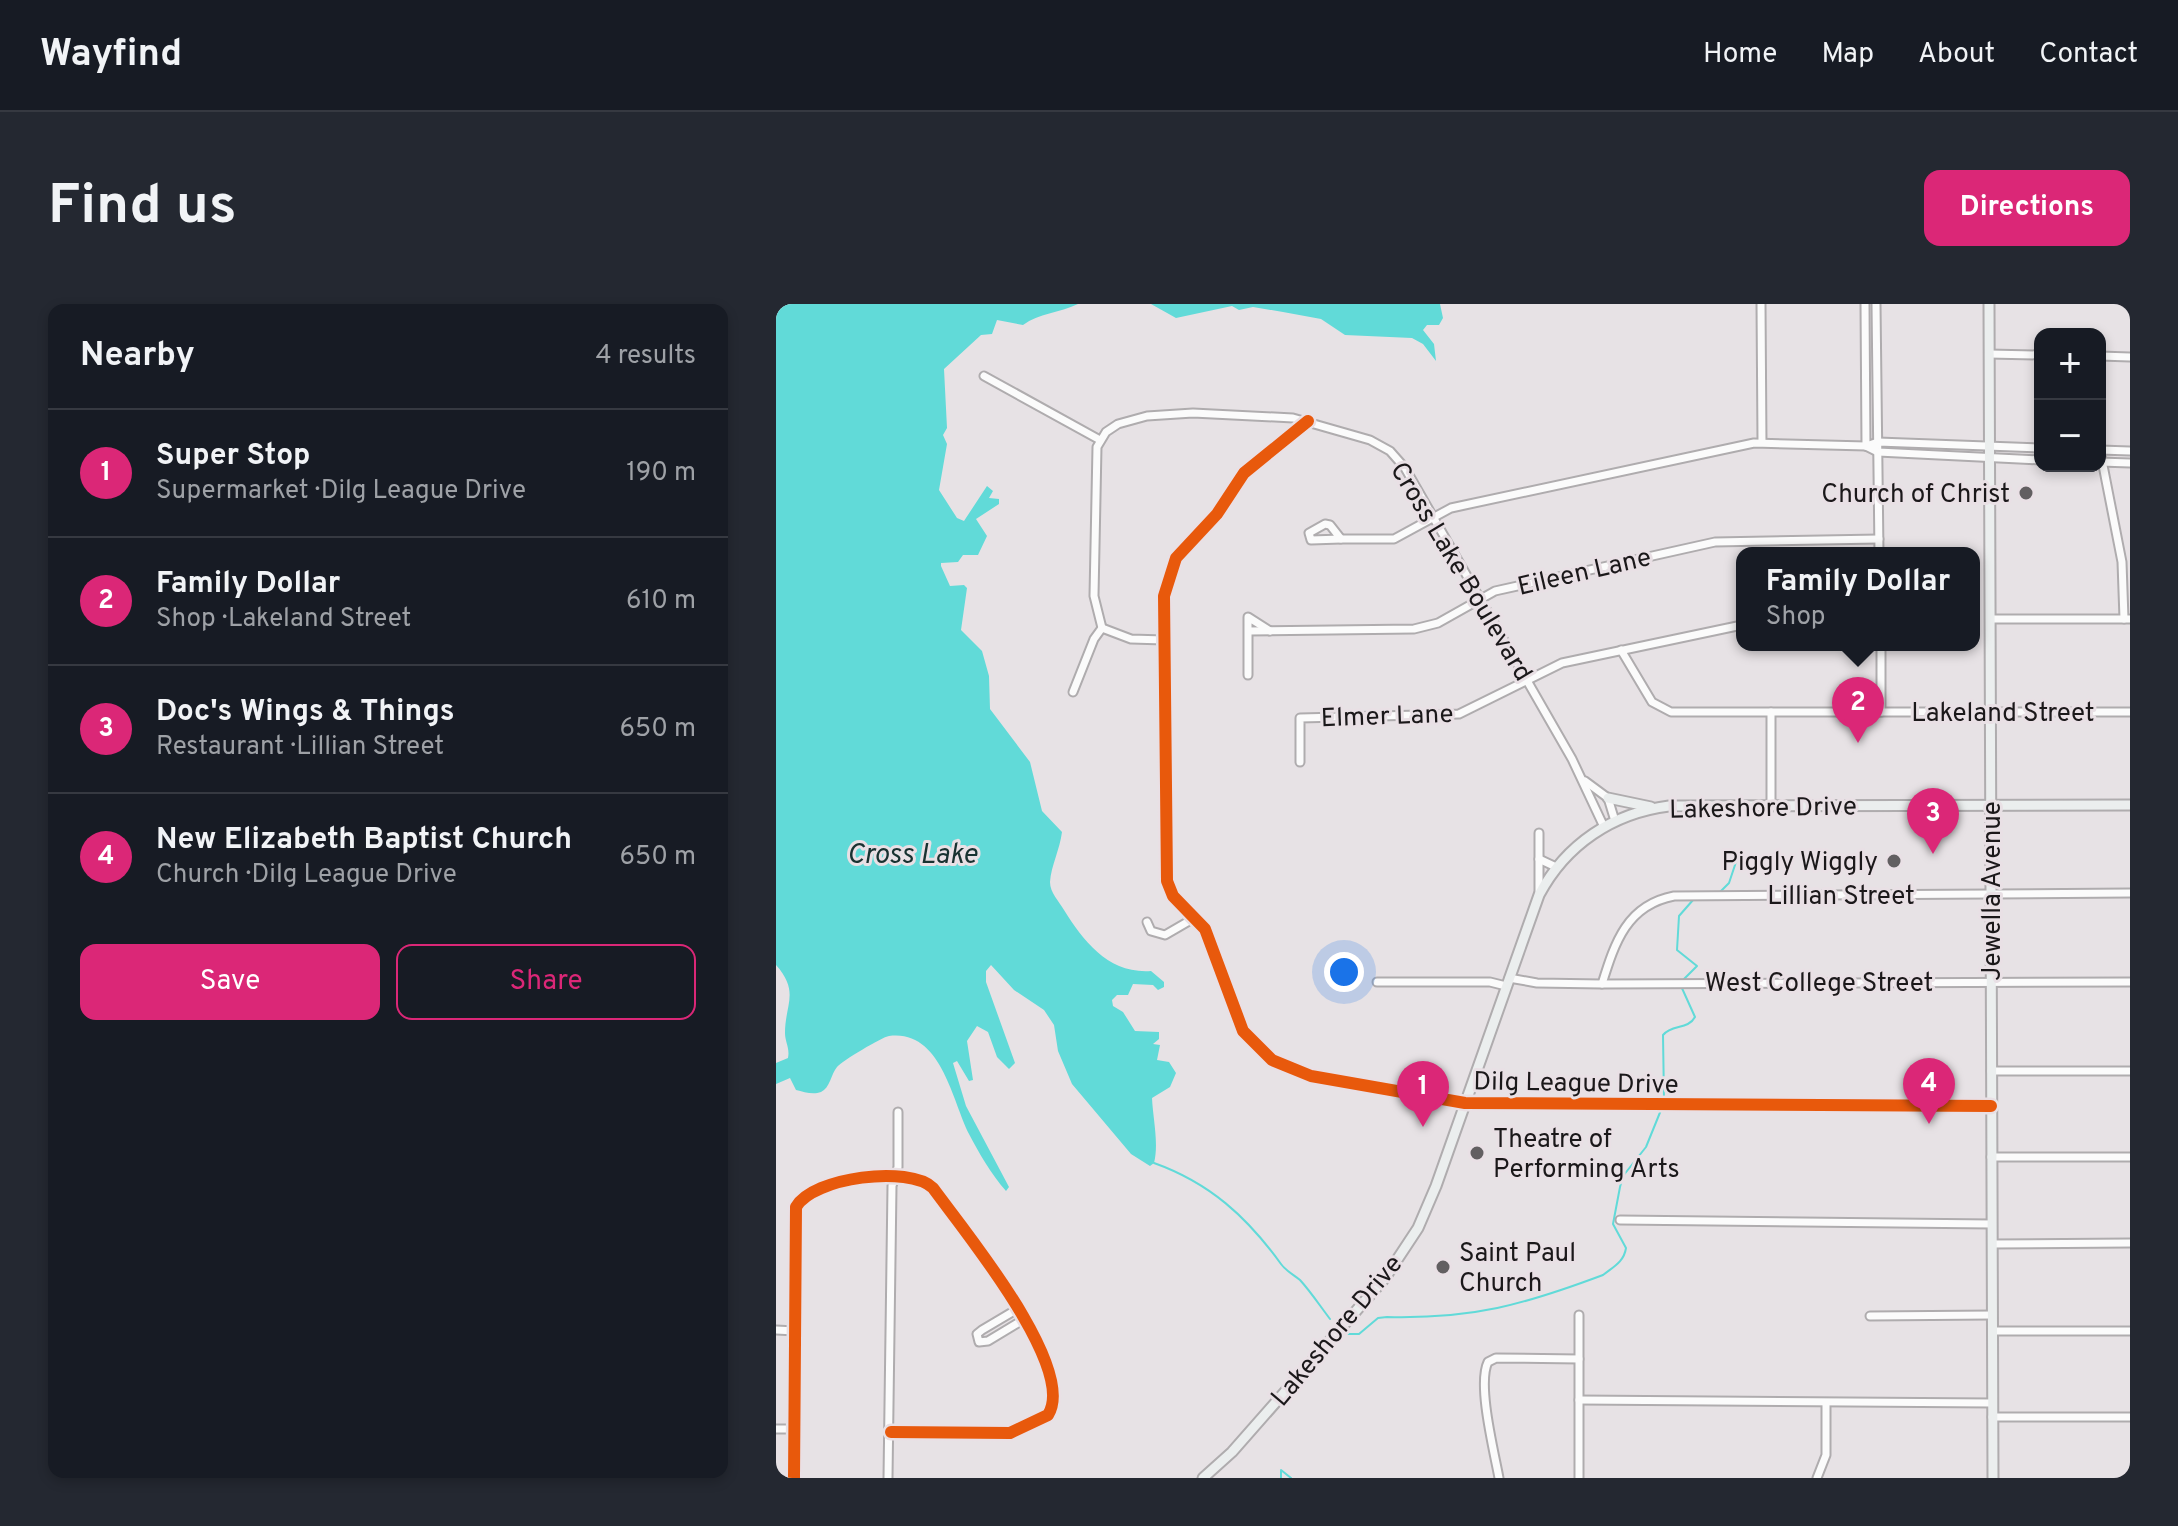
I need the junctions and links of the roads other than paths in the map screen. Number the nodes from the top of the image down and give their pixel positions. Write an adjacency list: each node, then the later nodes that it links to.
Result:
1 (1761, 304): 12 (street)
2 (1865, 304): 14 (street)
3 (1876, 304): 13 (street)
4 (1989, 304): 5 (main road, Jewella Avenue)
5 (1989, 354): 6 (street); 15 (main road, Jewella Avenue)
6 (2034, 355)
7 (2106, 356): 8 (street)
8 (2130, 357)
9 (984, 376): 11 (street)
10 (1308, 421): 11 (street, Cross Lake Boulevard); 25 (street, Cross Lake Boulevard); 36 (street, Dilg League Drive)
11 (1100, 440): 33 (street)
12 (1762, 442): 14 (street); 25 (street)
13 (1878, 442): 14 (street); 15 (street); 19 (street)
14 (1866, 446): 19 (street)
15 (1989, 446): 16 (street); 20 (main road, Jewella Avenue)
16 (2034, 448)
17 (2106, 450): 18 (street)
18 (2130, 451)
19 (1878, 452): 20 (street); 27 (street)
20 (1989, 458): 21 (street); 30 (main road, Jewella Avenue)
21 (2034, 460)
22 (2106, 462): 23 (street)
23 (2130, 463)
24 (2103, 472): 31 (street)
25 (1432, 516): 26 (street); 29 (street, Cross Lake Boulevard)
26 (1341, 539)
27 (1879, 539): 28 (street); 29 (street, Eileen Lane)
28 (1879, 547)
29 (1480, 599): 35 (street, Eileen Lane); 40 (street, Cross Lake Boulevard)
30 (1990, 619): 31 (street); 44 (main road, Jewella Avenue)
31 (2127, 619)
32 (1736, 626): 37 (street, Elmer Lane)
33 (1102, 628): 36 (street); 41 (street)
34 (1249, 631): 35 (street, Eileen Lane); 35 (street); 39 (street)
35 (1270, 631)
36 (1164, 640): 62 (street, Dilg League Drive)
37 (1621, 650): 40 (street, Elmer Lane); 42 (street, Lakeland Street)
38 (1881, 651): 43 (street)
39 (1248, 675)
40 (1526, 680): 46 (street, Elmer Lane); 47 (street, Cross Lake Boulevard)
41 (1073, 692)
42 (1771, 712): 43 (street, Lakeland Street); 49 (street)
43 (1881, 712): 44 (street, Lakeland Street)
44 (1990, 712): 45 (street, Lakeland Street); 52 (main road, Jewella Avenue)
45 (2130, 712)
46 (1300, 762)
47 (1583, 779): 48 (street, Cross Lake Boulevard); 51 (street, Cross Lake Boulevard)
48 (1605, 796): 51 (street); 53 (main road); 54 (street)
49 (1771, 805): 52 (main road, Lakeshore Drive); 53 (main road, Lakeshore Drive)
50 (2130, 805): 52 (main road, Lakeshore Drive)
51 (1592, 806): 55 (street, Cross Lake Boulevard)
52 (1991, 806): 59 (main road, Jewella Avenue)
53 (1654, 808): 54 (main road, Lakeshore Drive)
54 (1615, 821): 55 (main road, Lakeshore Drive)
55 (1604, 827): 58 (main road, Lakeshore Drive)
56 (1539, 833): 57 (street)
57 (1539, 859): 58 (street); 61 (street)
58 (1556, 867): 61 (main road, Lakeshore Drive)
59 (1991, 893): 60 (street, Lillian Street); 66 (main road, Jewella Avenue); 68 (street, Lillian Street)
60 (2130, 893)
61 (1539, 895): 65 (main road, Lakeshore Drive)
62 (1196, 917): 63 (street); 71 (street, Dilg League Drive)
63 (1147, 922)
64 (1377, 982): 65 (street, West College Street)
65 (1508, 982): 68 (street, West College Street); 71 (main road, Lakeshore Drive)
66 (1991, 982): 67 (street, West College Street); 68 (street, West College Street); 69 (main road, Jewella Avenue)
67 (2130, 982)
68 (1602, 984)
69 (1991, 1071): 70 (street); 72 (main road, Jewella Avenue)
70 (2130, 1071)
71 (1465, 1103): 72 (street, Dilg League Drive); 101 (main road, Lakeshore Drive)
72 (1991, 1106): 74 (main road, Jewella Avenue)
73 (898, 1112): 76 (street)
74 (1991, 1157): 75 (street); 78 (main road, Jewella Avenue)
75 (2130, 1157)
76 (895, 1178): 81 (street); 87 (street); 98 (street)
77 (1620, 1220): 78 (street)
78 (1992, 1224): 80 (main road, Jewella Avenue)
79 (2130, 1243): 80 (street)
80 (1992, 1244): 83 (main road, Jewella Avenue)
81 (1019, 1308): 85 (street); 85 (street)
82 (1579, 1315): 90 (street)
83 (1992, 1315): 84 (street); 88 (main road, Jewella Avenue)
84 (1870, 1316)
85 (1026, 1318): 98 (street)
86 (776, 1330): 87 (street)
87 (795, 1331): 97 (street)
88 (1992, 1331): 89 (street); 93 (main road, Jewella Avenue)
89 (2130, 1331)
90 (1579, 1359): 91 (street); 102 (street)
91 (1579, 1400): 92 (street); 103 (street)
92 (1826, 1403): 93 (street); 104 (street)
93 (1992, 1403): 94 (main road, Jewella Avenue)
94 (1992, 1417): 95 (street); 105 (main road, Jewella Avenue)
95 (2130, 1417)
96 (776, 1429): 97 (street)
97 (795, 1429): 99 (street)
98 (891, 1432): 100 (street)
99 (794, 1478)
100 (888, 1478)
101 (1203, 1478)
102 (1499, 1478)
103 (1579, 1478)
104 (1817, 1478)
105 (1993, 1478)

